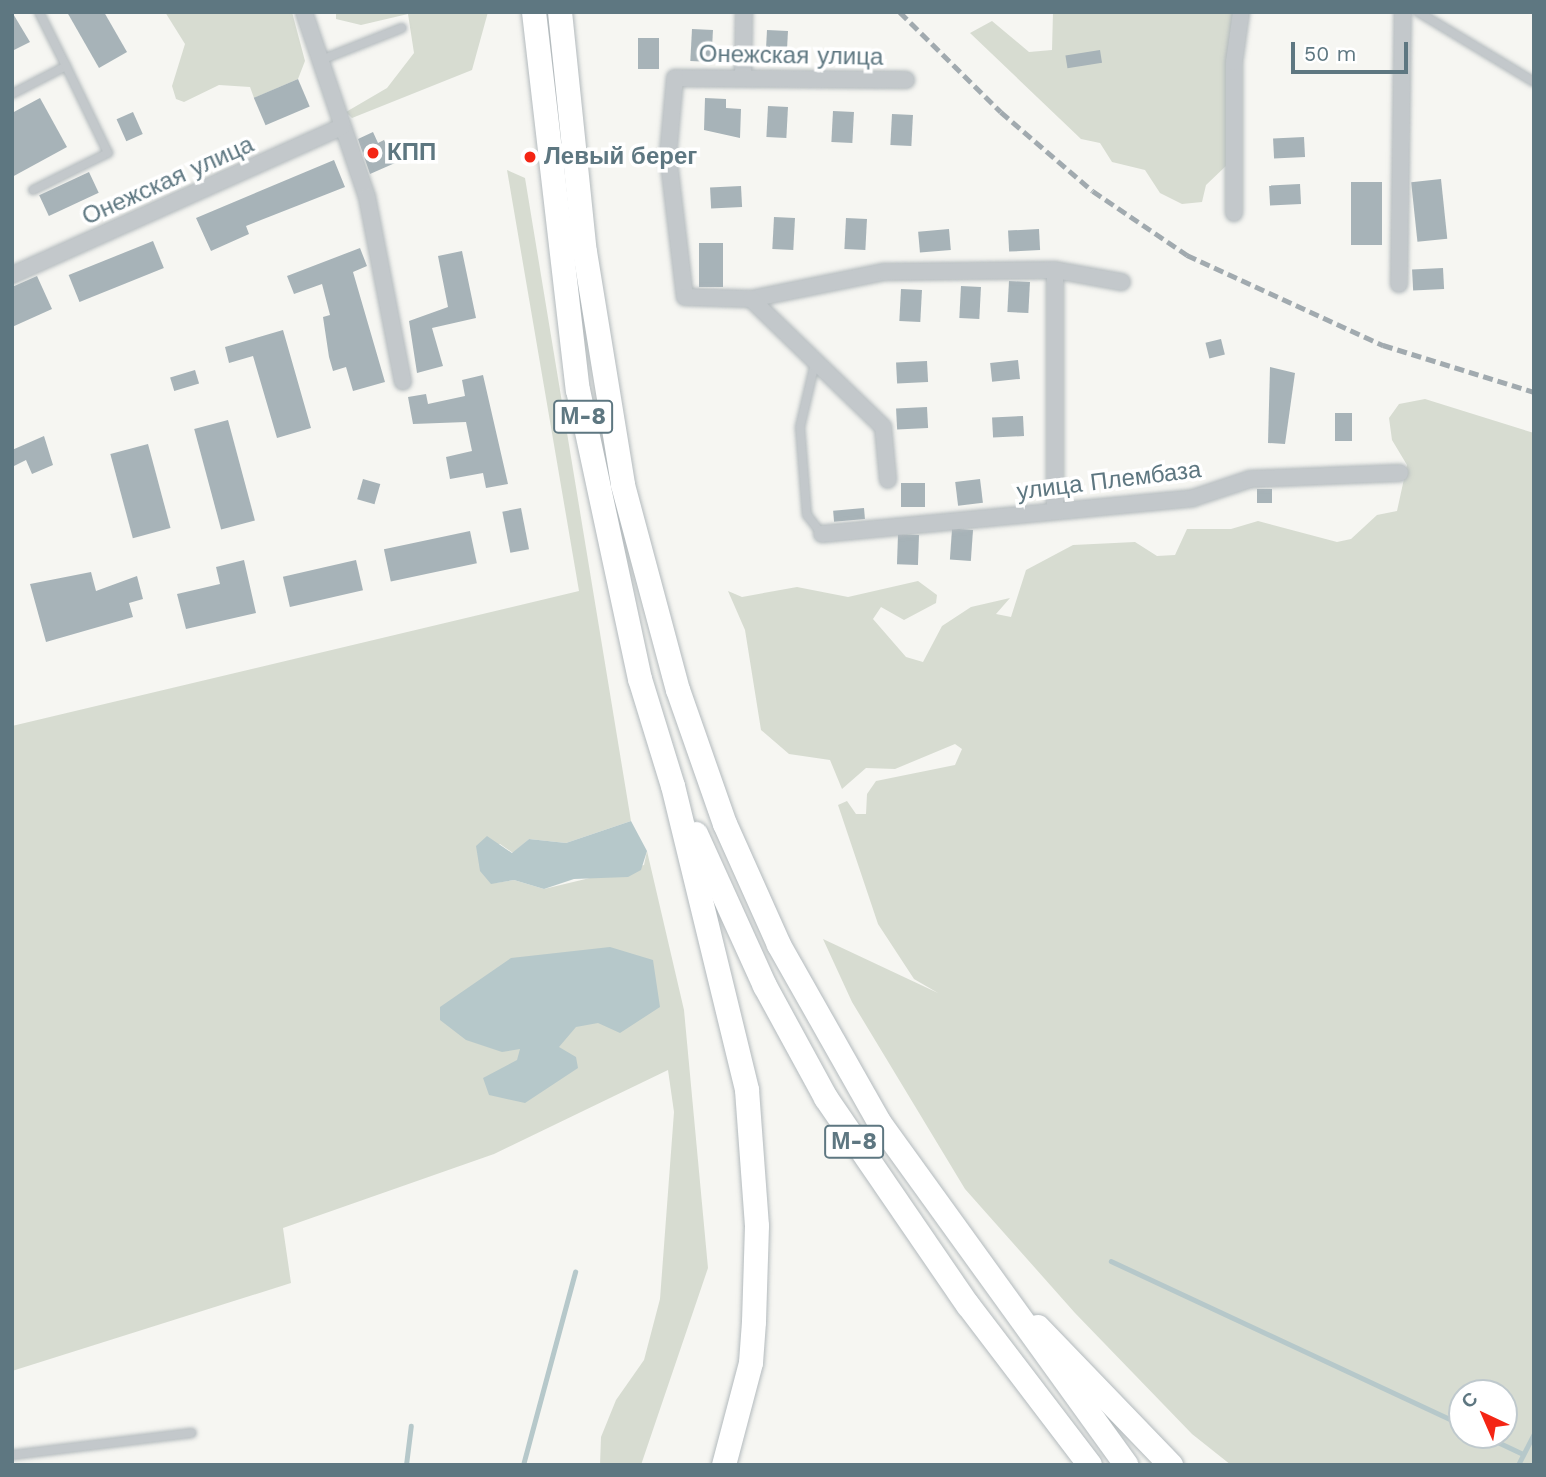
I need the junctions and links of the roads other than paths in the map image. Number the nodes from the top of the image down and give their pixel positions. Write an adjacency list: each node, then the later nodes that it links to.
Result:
1 (39, 12): 11 (lane)
2 (304, 12): 10 (street)
3 (534, 12): 30 (main road, М-8)
4 (560, 12): 31 (main road, М-8)
5 (744, 12): 12 (street)
6 (1241, 12): 18 (street)
7 (1404, 12): 22 (street)
8 (1418, 12): 14 (lane)
9 (402, 28): 10 (lane)
10 (321, 60): 16 (street)
11 (66, 66): 15 (lane); 17 (lane)
12 (743, 77): 13 (street, Онежская улица); 23 (street, Онежская улица)
13 (906, 80)
14 (1534, 82)
15 (12, 94)
16 (342, 127): 20 (street, Онежская улица); 25 (street)
17 (33, 190)
18 (1234, 213)
19 (1055, 270): 21 (street); 23 (street); 28 (street)
20 (12, 275)
21 (1122, 282)
22 (1399, 285)
23 (751, 299): 24 (street)
24 (816, 360): 27 (street); 29 (lane)
25 (403, 382)
26 (1400, 473): 28 (street, улица Плембаза)
27 (888, 480)
28 (1055, 507): 29 (street, улица Плембаза)
29 (822, 534)
30 (673, 786): 34 (main road); 35 (main road, М-8)
31 (974, 1261): 36 (main road, М-8); 37 (main road, М-8)
32 (192, 1433): 33 (lane)
33 (12, 1455)
34 (724, 1465)
35 (1090, 1465)
36 (1126, 1465)
37 (1171, 1465)

